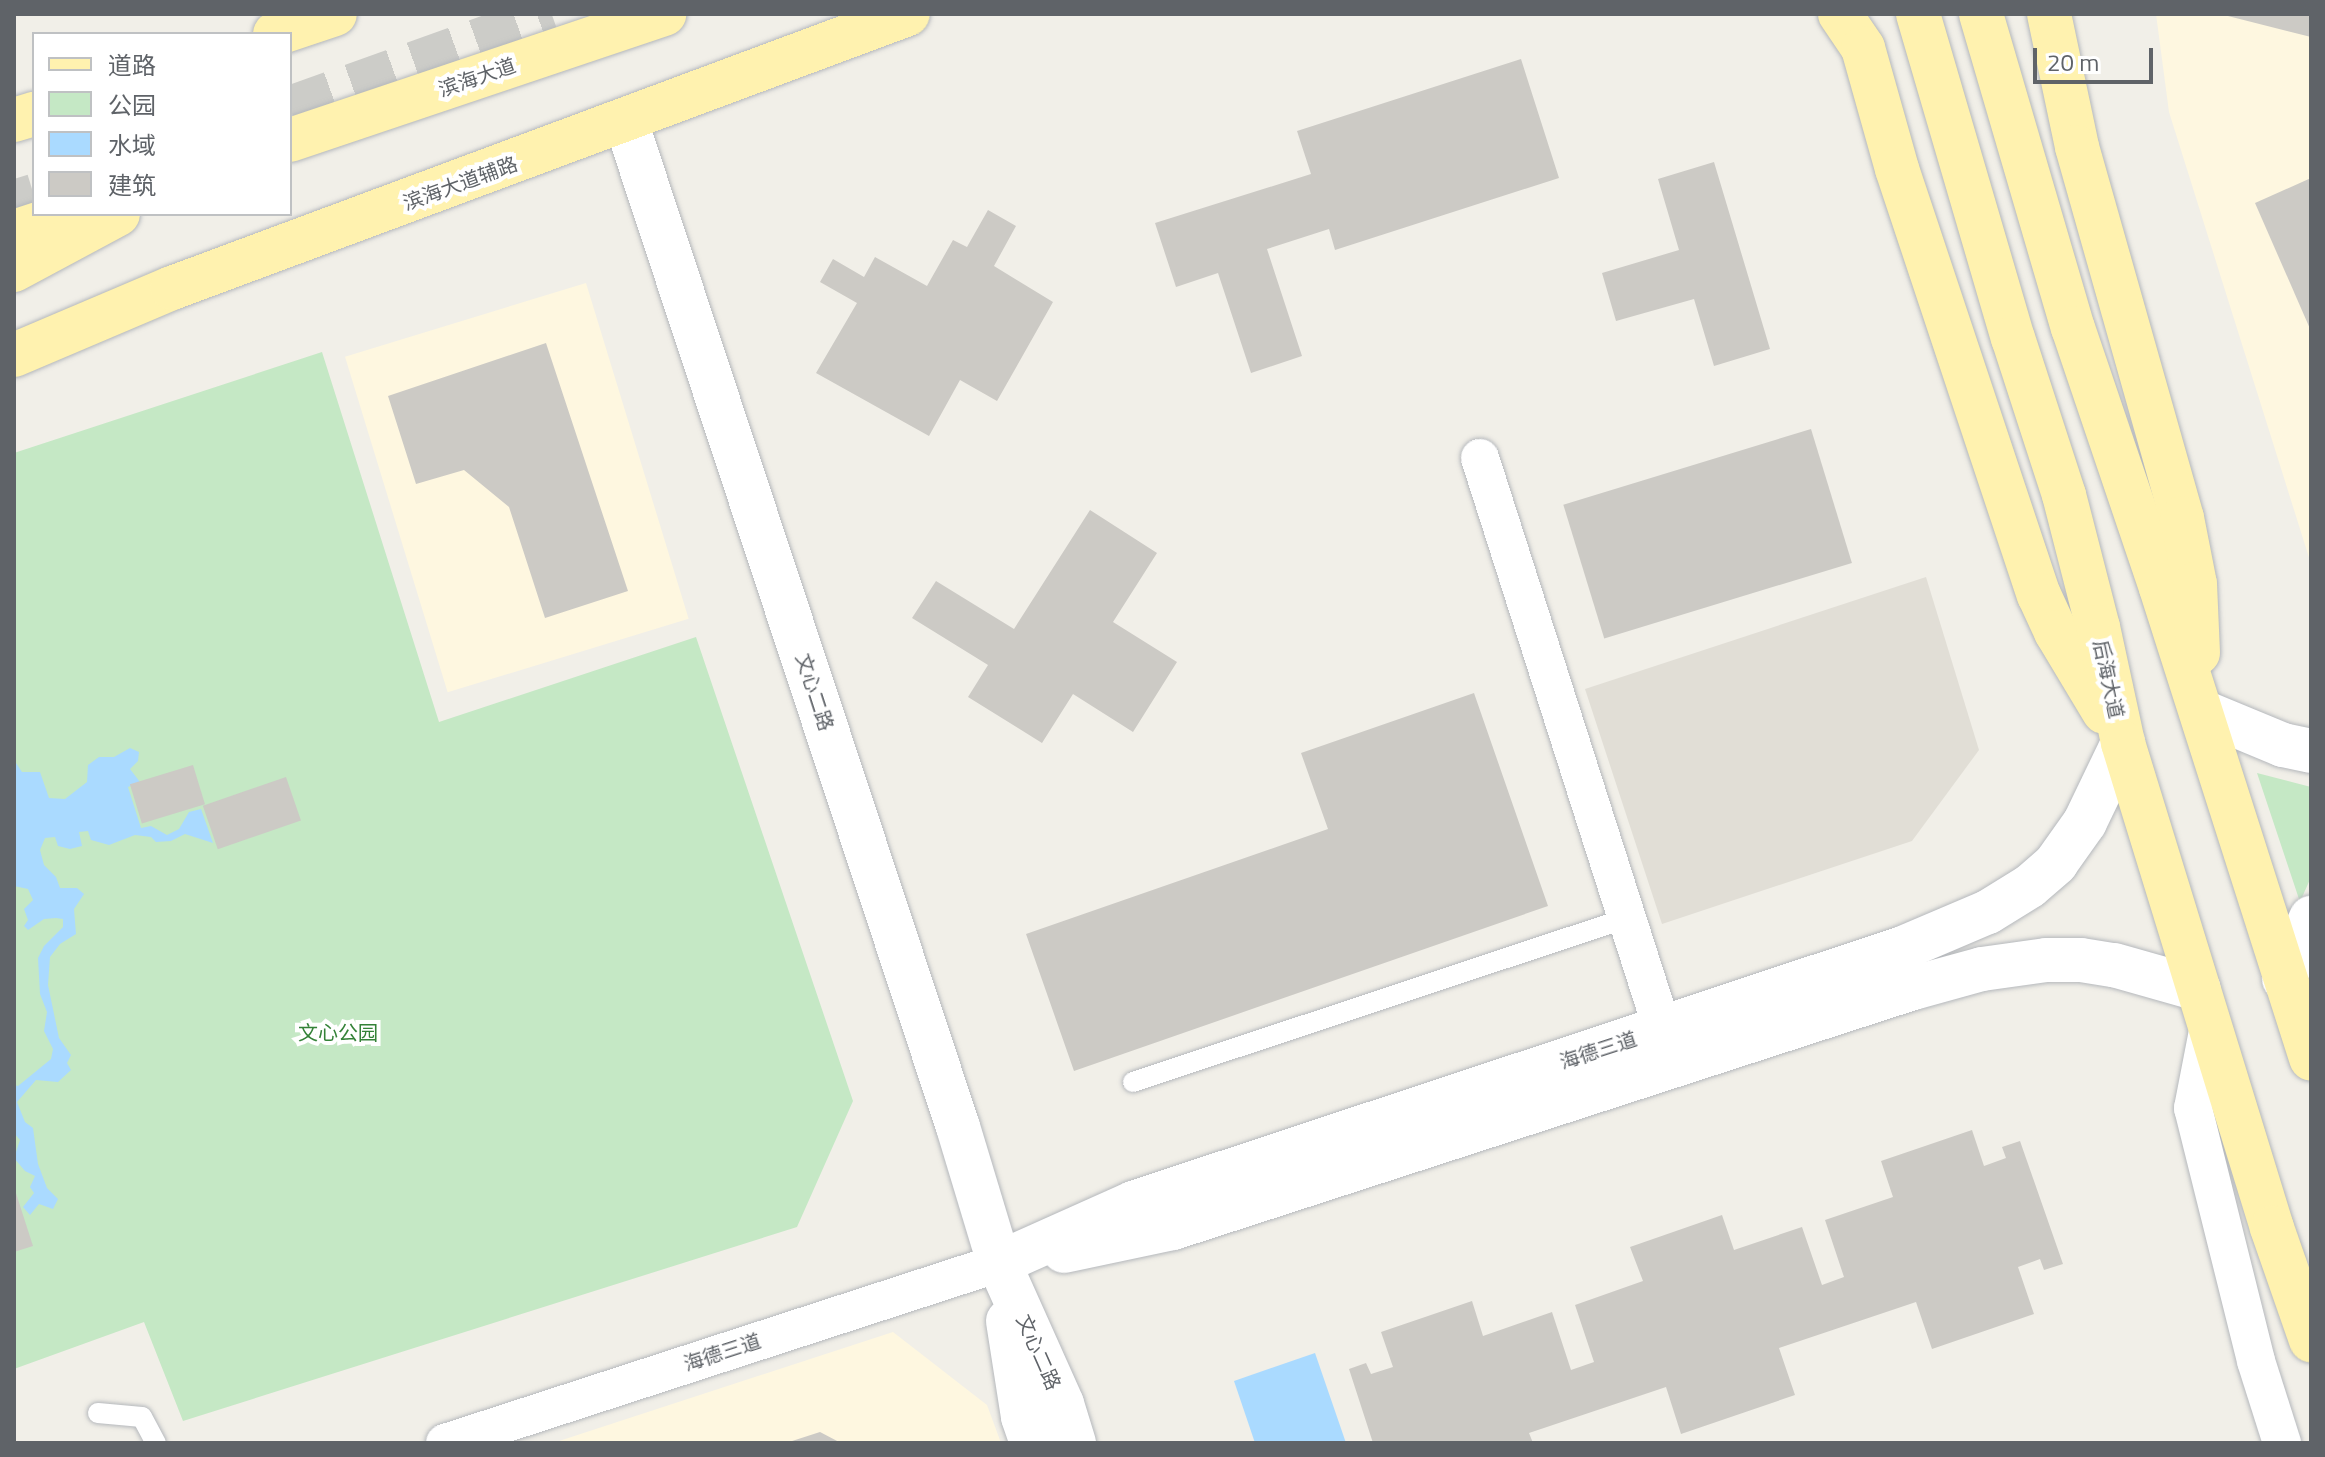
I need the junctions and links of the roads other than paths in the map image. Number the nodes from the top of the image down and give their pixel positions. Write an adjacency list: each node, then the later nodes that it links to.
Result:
1 (335, 14): 8 (main road)
2 (664, 14): 10 (main road, 滨海大道)
3 (908, 14): 9 (main road, 滨海大道辅路)
4 (1918, 14): 20 (main road, 后海大道)
5 (1981, 14): 19 (main road)
6 (2049, 14): 19 (main road)
7 (1852, 25): 20 (main road)
8 (281, 32)
9 (626, 122): 15 (main road, 滨海大道辅路); 29 (street, 文心二路)
10 (292, 139)
11 (62, 216): 13 (main road)
12 (114, 216): 14 (main road)
13 (14, 232)
14 (14, 270)
15 (172, 288): 16 (main road); 17 (main road, 滨海大道辅路)
16 (14, 326)
17 (14, 355)
18 (1480, 458): 22 (street)
19 (2201, 711): 21 (street); 24 (main road)
20 (2123, 743): 25 (main road, 后海大道); 26 (street, 海德三道)
21 (2311, 751)
22 (1627, 918): 26 (street); 28 (lane)
23 (2311, 918): 24 (street)
24 (2298, 989): 27 (main road)
25 (2204, 1008): 26 (street, 海德三道); 30 (main road, 后海大道); 36 (street)
26 (1668, 1047): 29 (street, 海德三道)
27 (2311, 1059)
28 (1133, 1082)
29 (999, 1263): 33 (street, 海德三道); 34 (street, 文心二路); 35 (street, 文心二路)
30 (2311, 1340)
31 (98, 1413): 32 (lane)
32 (156, 1443)
33 (445, 1443)
34 (1032, 1443)
35 (1074, 1443)
36 (2282, 1443)

